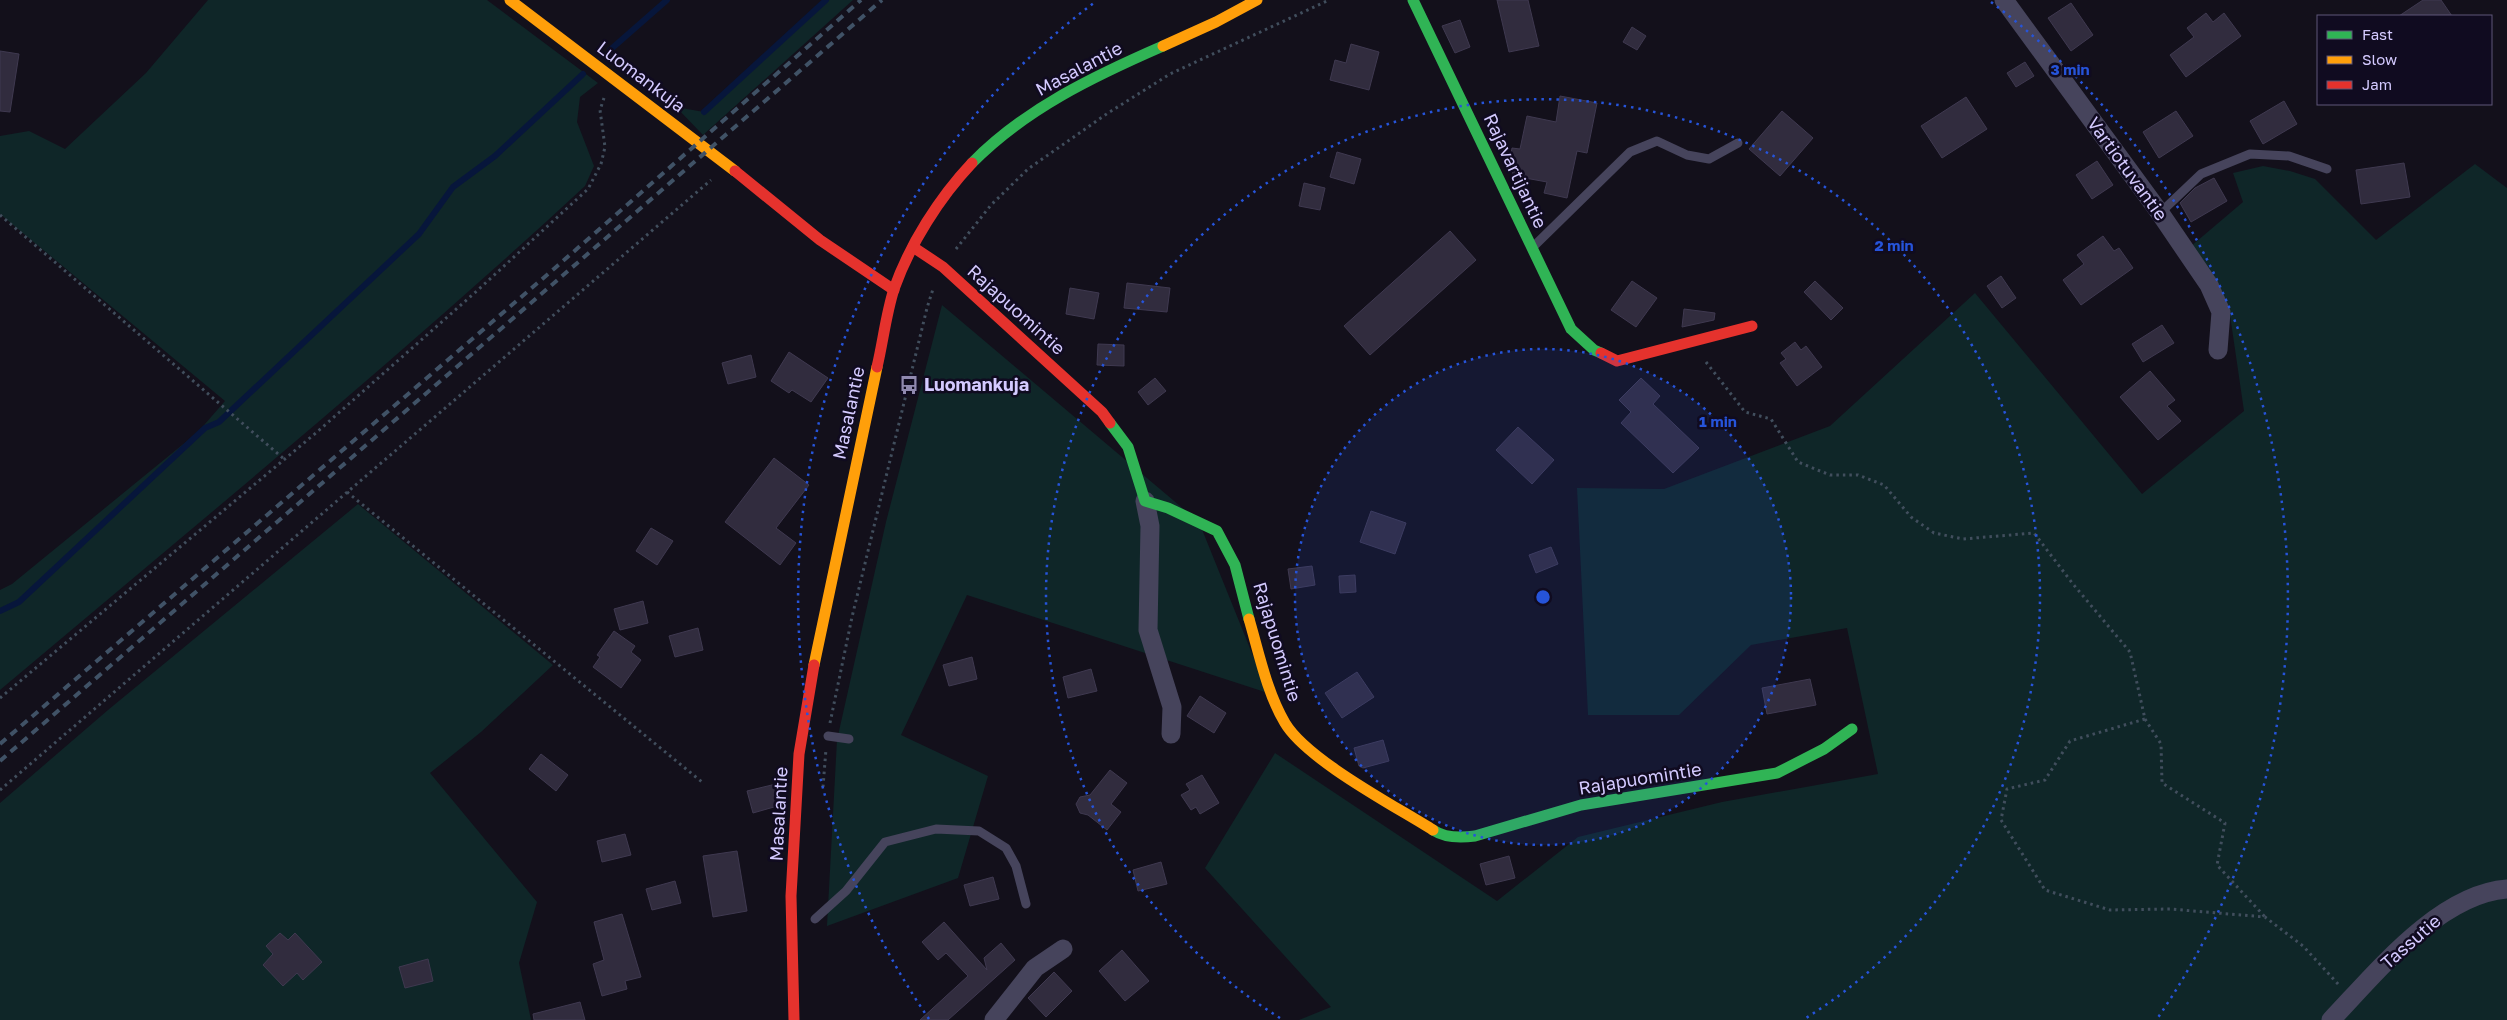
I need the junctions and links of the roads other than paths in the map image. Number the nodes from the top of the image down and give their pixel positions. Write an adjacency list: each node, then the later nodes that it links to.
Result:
1 (510, 0): 10 (street, Luomankuja)
2 (1258, 0): 8 (street, Masalantie)
3 (1413, 0): 9 (street, Rajavartijantie)
4 (2004, 0): 7 (street, Vartiotuvantie)
5 (1738, 143): 9 (lane)
6 (2328, 169): 7 (lane)
7 (2160, 213): 12 (street, Vartiotuvantie)
8 (913, 247): 10 (street, Masalantie); 13 (street, Rajapuomintie)
9 (1531, 249): 11 (street, Rajavartijantie)
10 (894, 290): 22 (street, Masalantie)
11 (1752, 326)
12 (2218, 350)
13 (1145, 500): 14 (street, Rajapuomintie); 15 (street)
14 (1852, 729)
15 (1171, 734)
16 (828, 736): 17 (lane)
17 (849, 739)
18 (2507, 889): 24 (street, Tassutie)
19 (1026, 904): 20 (lane)
20 (815, 919)
21 (1063, 949): 23 (street)
22 (794, 1020)
23 (994, 1020)
24 (2331, 1020)

